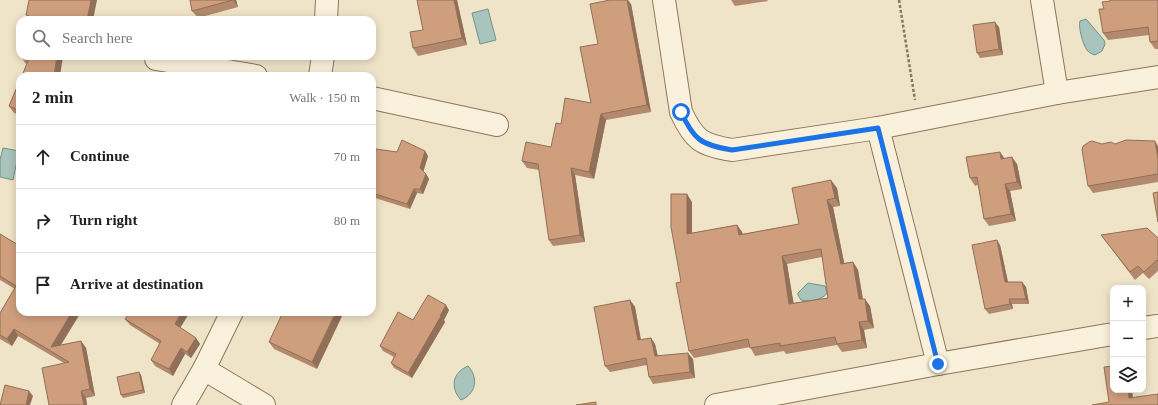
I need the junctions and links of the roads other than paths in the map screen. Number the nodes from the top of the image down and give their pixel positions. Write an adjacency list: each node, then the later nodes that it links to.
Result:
1 (327, 0): 4 (street)
2 (664, 0): 13 (street)
3 (1042, 0): 10 (street)
4 (326, 16)
5 (162, 60): 7 (street)
6 (322, 60): 8 (street)
7 (232, 72)
8 (321, 72)
9 (1158, 77): 10 (street)
10 (1057, 93): 13 (street)
11 (376, 99): 12 (street)
12 (497, 126)
13 (878, 128): 18 (street)
14 (230, 316): 19 (street)
15 (1158, 326): 16 (street)
16 (1146, 328)
17 (1110, 335): 18 (street)
18 (938, 364): 22 (street)
19 (204, 369): 20 (street); 21 (street)
20 (183, 405)
21 (264, 405)
22 (716, 405)

